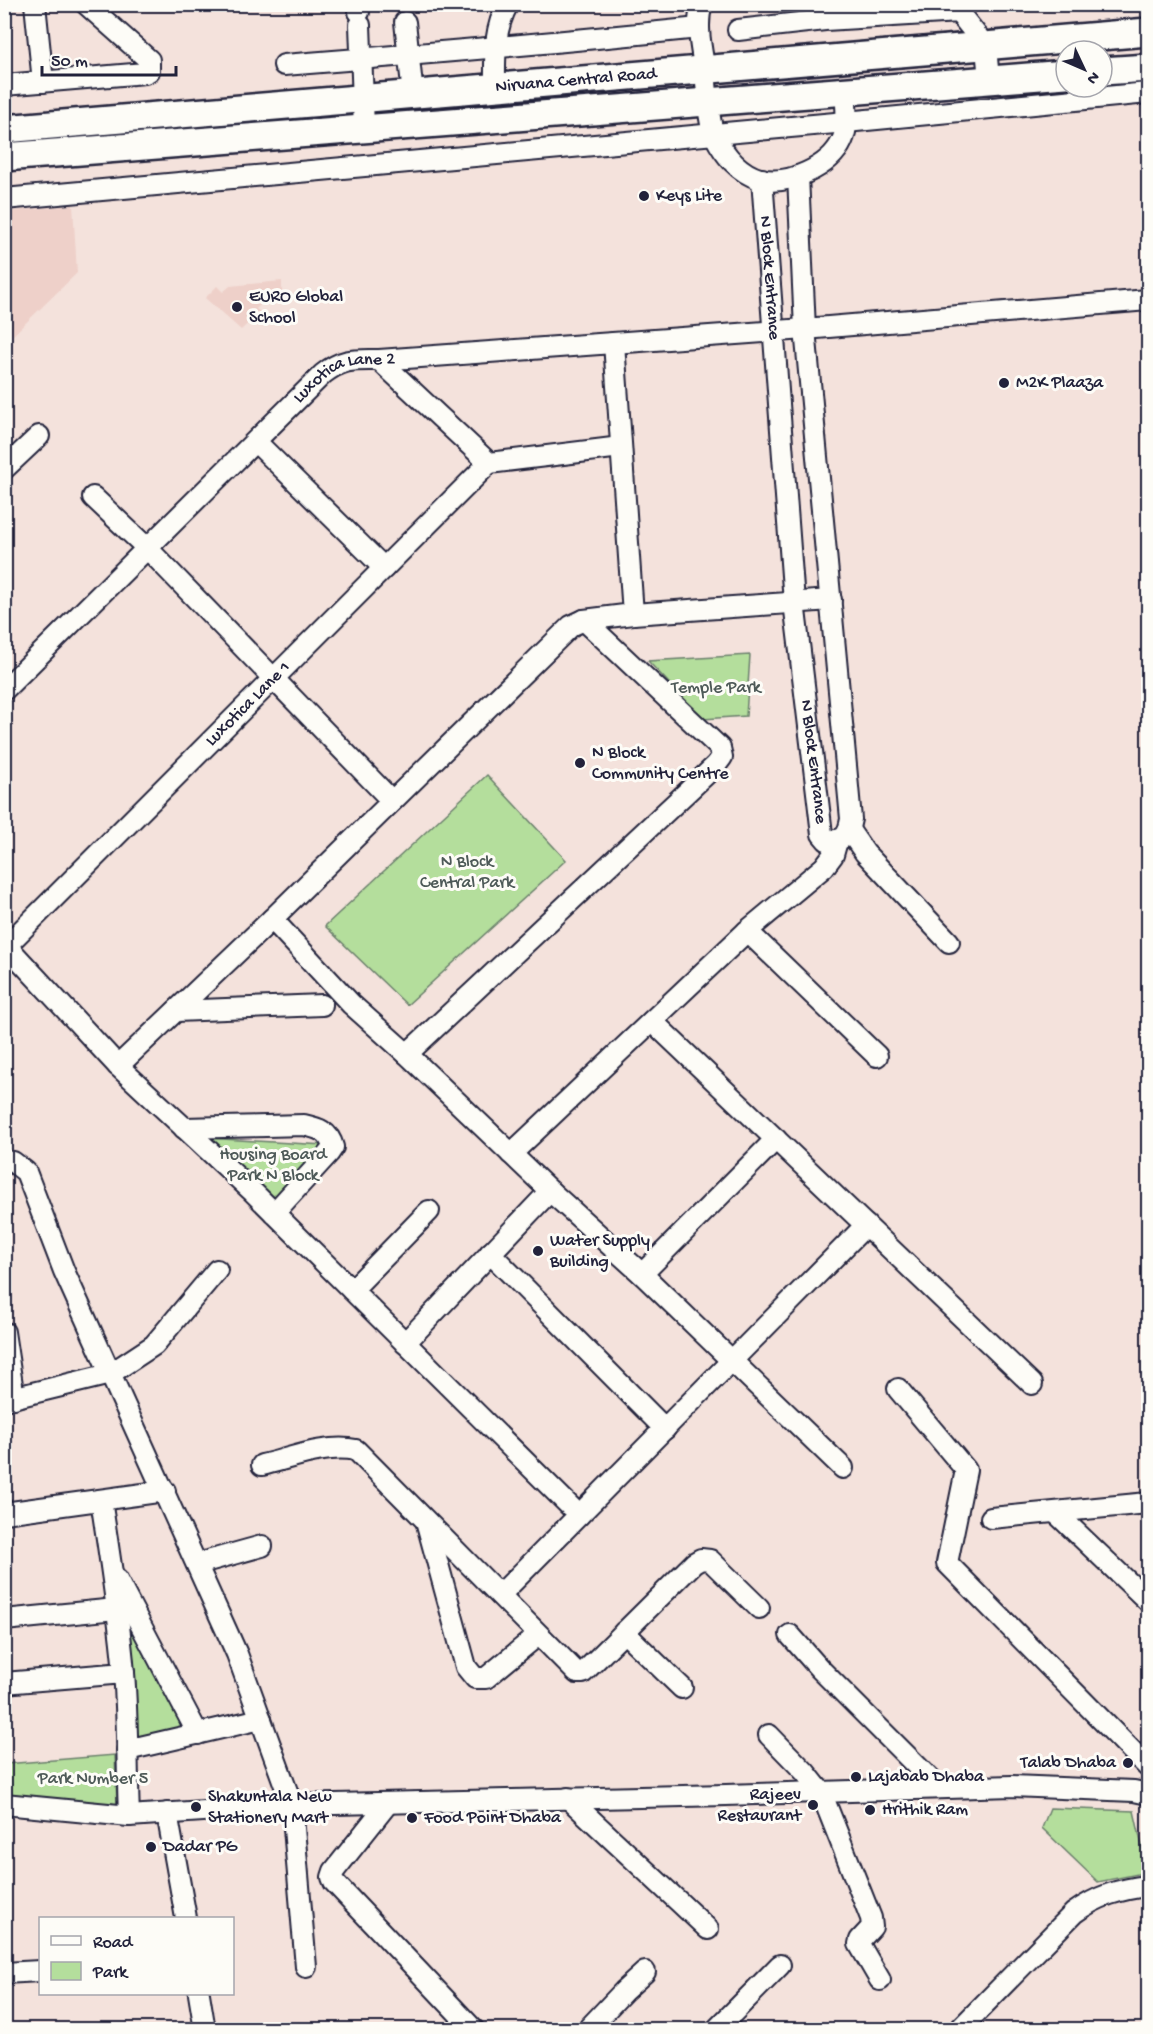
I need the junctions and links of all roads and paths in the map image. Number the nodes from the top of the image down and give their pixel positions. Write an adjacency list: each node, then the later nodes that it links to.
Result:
1 (35, 4): 23 (street)
2 (86, 4): 23 (street)
3 (508, 4): 14 (street)
4 (702, 4): 10 (street)
5 (809, 4): 9 (street)
6 (956, 8): 9 (street); 13 (street)
7 (404, 12): 15 (street)
8 (359, 14): 16 (street)
9 (825, 20): 11 (street)
10 (699, 28): 14 (street); 20 (street)
11 (738, 30)
12 (1149, 32): 13 (main road, Nirvana Central Road)
13 (986, 47): 20 (main road, Nirvana Central Road); 22 (street)
14 (494, 49): 15 (street); 25 (street)
15 (408, 54): 16 (street); 28 (street)
16 (361, 59): 17 (street); 29 (street)
17 (284, 65)
18 (1149, 68): 19 (main road)
19 (1114, 70)
20 (705, 71): 25 (main road, Nirvana Central Road); 30 (street)
21 (1054, 75): 22 (main road, Nirvana Central Road)
22 (989, 80): 26 (main road, Nirvana Central Road)
23 (43, 82): 24 (street)
24 (4, 85)
25 (495, 88): 28 (main road, Nirvana Central Road)
26 (845, 91): 30 (main road, Nirvana Central Road); 31 (street)
27 (1149, 93): 31 (street)
28 (413, 95): 29 (main road, Nirvana Central Road)
29 (363, 99): 32 (street); 33 (main road, Nirvana Central Road)
30 (708, 102): 32 (main road, Nirvana Central Road); 34 (street)
31 (846, 123): 34 (street); 36 (street)
32 (364, 128): 35 (main road, Nirvana Central Road)
33 (4, 129)
34 (713, 134): 37 (street); 38 (street)
35 (4, 157)
36 (798, 176): 37 (street); 40 (street, N Block Entrance)
37 (762, 179): 41 (street, N Block Entrance)
38 (4, 199)
39 (1149, 300): 40 (street, Luxotica Lane 2)
40 (805, 329): 41 (street, Luxotica Lane 2); 52 (street, N Block Entrance)
41 (773, 331): 42 (street, Luxotica Lane 2); 53 (street, N Block Entrance)
42 (614, 343): 43 (street, Luxotica Lane 2); 46 (street)
43 (379, 360): 45 (street, Luxotica Lane 2); 47 (street)
44 (39, 436): 48 (street)
45 (256, 442): 50 (street, Luxotica Lane 2); 51 (street)
46 (621, 447): 47 (street); 54 (street)
47 (489, 463): 51 (street, Luxotica Lane 1)
48 (4, 469)
49 (93, 497): 50 (street)
50 (148, 549): 56 (street); 57 (street, Luxotica Lane 2)
51 (384, 568): 56 (street, Luxotica Lane 1)
52 (831, 600): 53 (street); 59 (street, N Block Entrance)
53 (794, 602): 54 (street); 59 (street, N Block Entrance)
54 (633, 614): 55 (street)
55 (584, 620): 58 (street); 67 (street)
56 (273, 679): 58 (street); 63 (street, Luxotica Lane 1)
57 (4, 690)
58 (392, 801): 60 (street)
59 (843, 836): 61 (street); 62 (street)
60 (272, 919): 65 (street); 67 (street)
61 (747, 931): 66 (street); 68 (street)
62 (949, 942)
63 (5, 945): 69 (street)
64 (322, 1005): 65 (street)
65 (176, 1011): 69 (street)
66 (652, 1021): 71 (street); 72 (street)
67 (407, 1054): 72 (street)
68 (877, 1056)
69 (118, 1066): 70 (street)
70 (184, 1128): 76 (street); 76 (street)
71 (776, 1139): 77 (street); 80 (street)
72 (511, 1154): 74 (street)
73 (4, 1161): 85 (street)
74 (550, 1191): 78 (street); 80 (street)
75 (429, 1211): 81 (street)
76 (274, 1213): 81 (street)
77 (866, 1225): 84 (street); 86 (street)
78 (490, 1253): 83 (street); 89 (street)
79 (217, 1270): 85 (street)
80 (642, 1274): 84 (street)
81 (352, 1290): 83 (street)
82 (4, 1332): 88 (street)
83 (405, 1343): 97 (street)
84 (732, 1361): 89 (street); 91 (street)
85 (110, 1374): 88 (street); 92 (street)
86 (1032, 1384)
87 (898, 1389): 118 (street)
88 (9, 1399)
89 (664, 1429): 97 (street)
90 (262, 1465): 99 (street)
91 (843, 1468)
92 (165, 1491): 93 (street); 101 (street)
93 (100, 1500): 95 (street); 102 (street)
94 (1149, 1503): 96 (street)
95 (4, 1513)
96 (1056, 1513): 98 (street); 104 (street)
97 (579, 1515): 103 (street)
98 (992, 1518)
99 (426, 1521): 103 (street); 109 (street)
100 (262, 1546): 101 (street)
101 (197, 1564): 114 (street)
102 (113, 1573): 106 (street); 115 (street)
103 (500, 1595): 109 (street)
104 (1149, 1601)
105 (759, 1608): 108 (street)
106 (116, 1609): 107 (street); 111 (street)
107 (4, 1620)
108 (624, 1632): 109 (street); 113 (street)
109 (538, 1635)
110 (790, 1635): 119 (street)
111 (124, 1673): 112 (street); 117 (street)
112 (4, 1683)
113 (682, 1688)
114 (261, 1719): 115 (street); 125 (street)
115 (198, 1734): 117 (street)
116 (769, 1735): 120 (street)
117 (127, 1750): 127 (street)
118 (1149, 1767)
119 (939, 1788): 120 (street); 121 (street)
120 (821, 1792): 122 (street); 136 (street)
121 (1149, 1794)
122 (568, 1798): 123 (street); 130 (street)
123 (388, 1803): 125 (street); 139 (street)
124 (4, 1804): 127 (street)
125 (292, 1805): 126 (street); 132 (street)
126 (167, 1814): 127 (street); 129 (street)
127 (129, 1816)
128 (1149, 1886): 142 (street)
129 (186, 1917)
130 (708, 1929)
131 (780, 1965): 141 (street)
132 (306, 1967)
133 (39, 1971): 135 (street)
134 (645, 1972): 140 (street)
135 (4, 1973)
136 (880, 1980)
137 (199, 1995): 138 (street)
138 (205, 2030)
139 (474, 2030)
140 (587, 2030)
141 (716, 2030)
142 (959, 2030)

